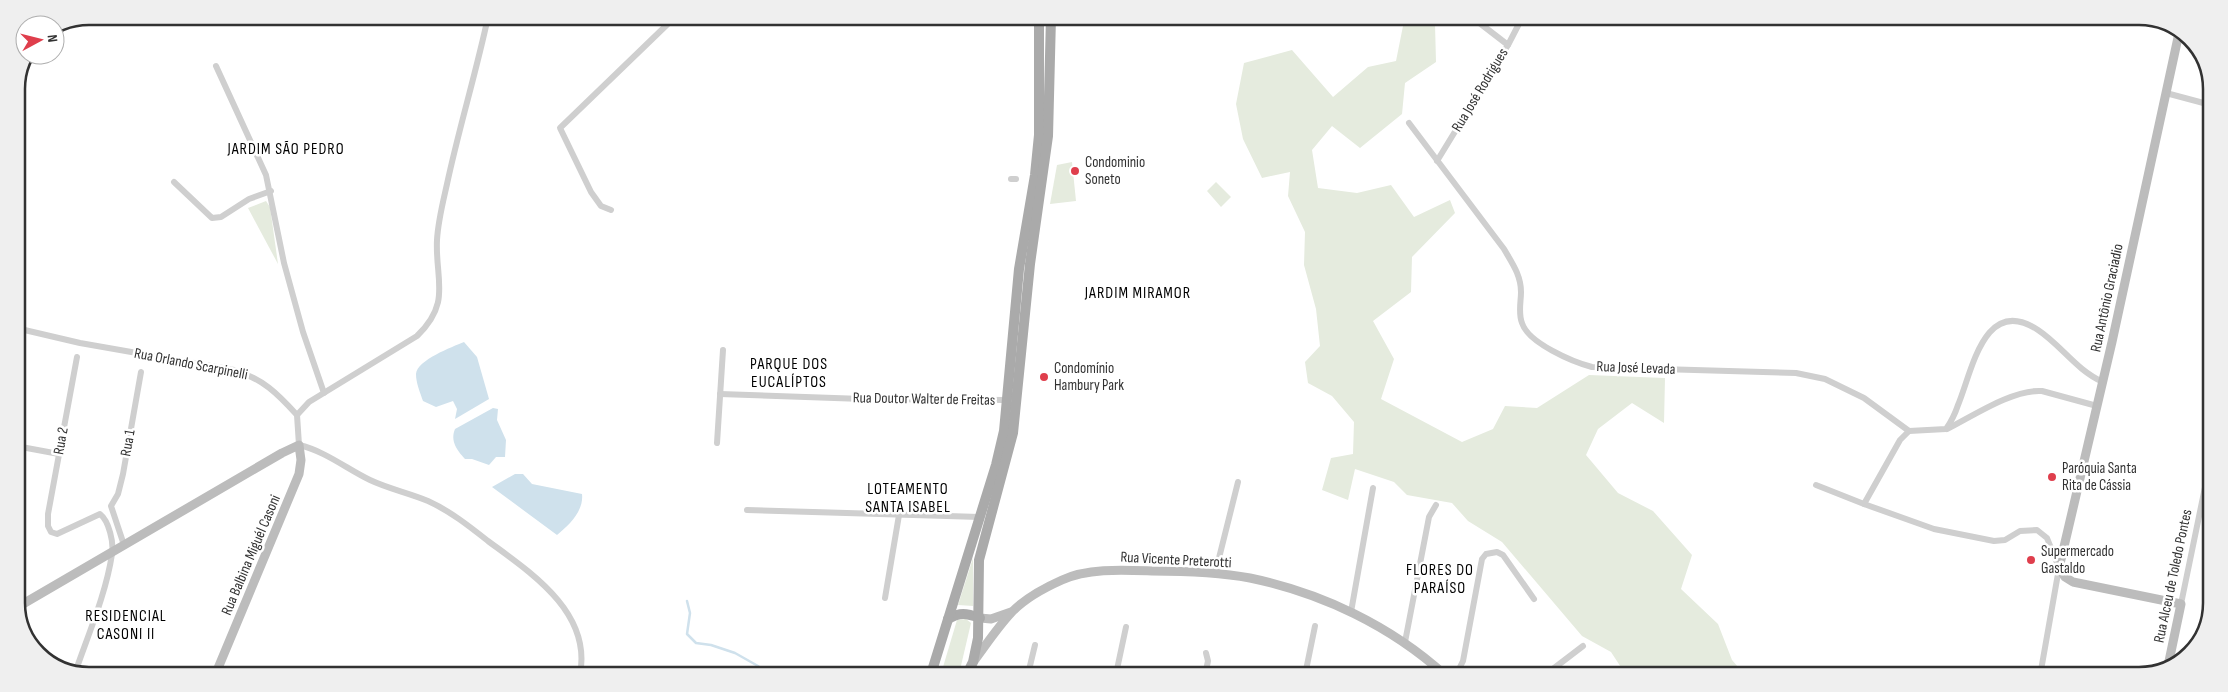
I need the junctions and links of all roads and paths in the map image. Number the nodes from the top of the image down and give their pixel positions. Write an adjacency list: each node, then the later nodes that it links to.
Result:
1 (486, 25): 22 (street)
2 (667, 25): 16 (street)
3 (1039, 25): 24 (main road)
4 (1051, 25): 54 (main road)
5 (1482, 25): 8 (street)
6 (1518, 25): 8 (street, Rua José Rodrigues)
7 (2178, 39): 10 (street, Rua Antônio Graciadio)
8 (1508, 45): 13 (street, Rua José Rodrigues)
9 (216, 66): 15 (street)
10 (2166, 93): 11 (street); 21 (street, Rua Antônio Graciadio)
11 (2203, 103)
12 (1409, 123): 13 (street, Rua José Levada)
13 (1437, 161): 28 (street, Rua José Levada)
14 (174, 182): 15 (street)
15 (271, 191): 22 (street)
16 (611, 210)
17 (25, 330): 26 (street, Rua Orlando Scarpinelli)
18 (723, 350): 23 (street)
19 (76, 357): 32 (street, Rua 2)
20 (140, 372): 39 (street, Rua 1)
21 (2102, 382): 25 (street, Rua Antônio Graciadio); 27 (street)
22 (324, 393): 26 (street)
23 (720, 394): 24 (street, Rua Doutor Walter de Freitas); 29 (street)
24 (1007, 400): 43 (main road)
25 (2097, 406): 27 (street); 46 (street, Rua Antônio Graciadio)
26 (297, 415): 30 (street)
27 (1946, 429): 28 (street)
28 (1909, 431): 37 (street)
29 (717, 443)
30 (299, 445): 44 (street); 66 (street, Rua Balbina Miguél Casoni); 67 (street)
31 (25, 448): 32 (street)
32 (59, 454): 42 (street, Rua 2)
33 (1238, 482): 47 (street)
34 (1816, 485): 37 (street)
35 (1374, 488): 53 (street)
36 (2203, 497): 51 (street, Rua Alceu de Toledo Pontes)
37 (1864, 504): 46 (street)
38 (1436, 506): 58 (street)
39 (112, 510): 42 (street); 44 (street)
40 (747, 510): 41 (street)
41 (899, 515): 43 (street); 48 (street)
42 (102, 516): 45 (street)
43 (980, 517): 55 (main road)
44 (124, 546): 45 (street)
45 (113, 552): 50 (street); 65 (street)
46 (2059, 568): 51 (street); 78 (street)
47 (1215, 574): 52 (street, Rua Vicente Preterotti); 53 (street, Rua Vicente Preterotti)
48 (885, 598)
49 (1534, 599): 76 (street)
50 (25, 603)
51 (2181, 604): 63 (street, Rua Alceu de Toledo Pontes)
52 (1012, 612): 54 (street, Rua Vicente Preterotti); 64 (street, Rua Vicente Preterotti)
53 (1351, 612): 58 (street, Rua Vicente Preterotti)
54 (980, 618): 55 (main road); 64 (main road)
55 (948, 619): 62 (main road)
56 (1315, 626): 74 (street)
57 (1126, 627): 72 (street)
58 (1405, 642): 75 (street, Rua Vicente Preterotti)
59 (1035, 645): 71 (street)
60 (1583, 646): 77 (street)
61 (1206, 653): 73 (street)
62 (937, 657): 68 (main road); 69 (main road)
63 (2170, 659)
64 (973, 662): 70 (main road)
65 (78, 666)
66 (219, 667)
67 (581, 667)
68 (934, 667)
69 (938, 667)
70 (970, 667)
71 (1030, 667)
72 (1117, 667)
73 (1207, 667)
74 (1307, 667)
75 (1435, 667)
76 (1460, 667)
77 (1555, 667)
78 (2042, 667)

